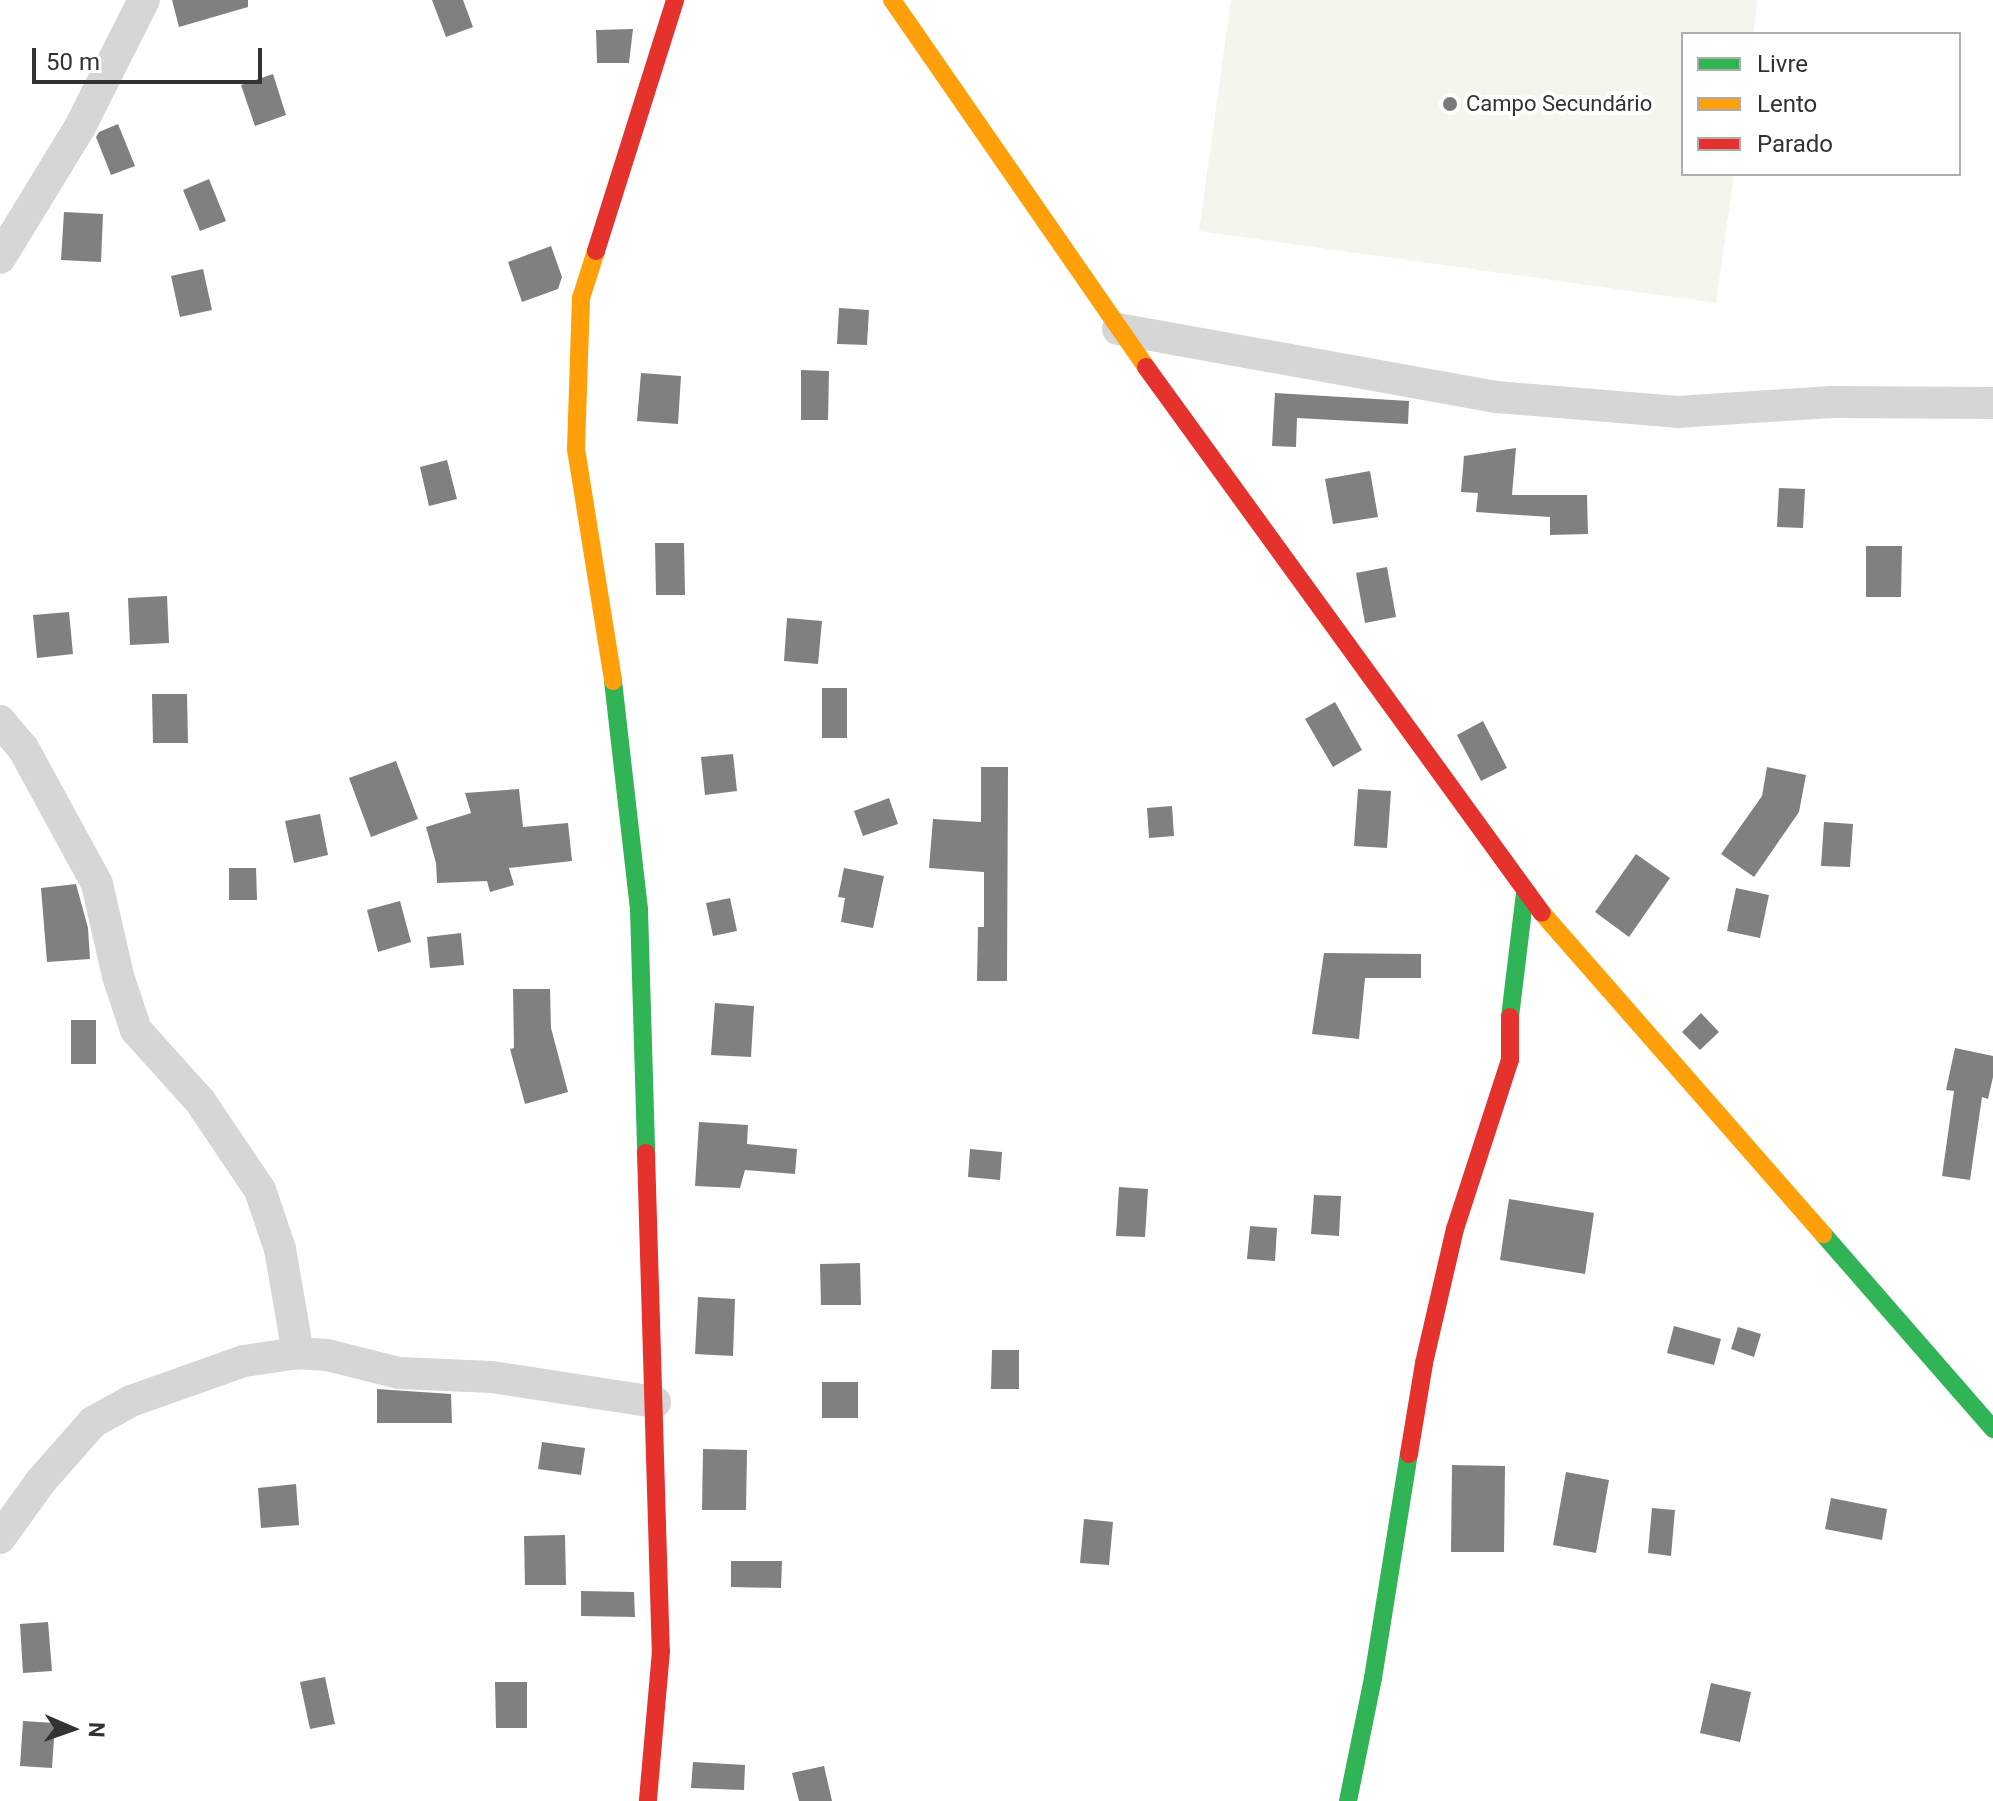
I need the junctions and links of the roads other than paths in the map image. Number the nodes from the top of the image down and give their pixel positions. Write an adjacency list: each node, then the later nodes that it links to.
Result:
1 (144, 0): 4 (street)
2 (675, 0): 10 (street)
3 (892, 0): 5 (street)
4 (0, 258)
5 (1118, 329): 6 (street); 8 (street)
6 (1993, 403)
7 (0, 721): 9 (street)
8 (1525, 893): 11 (street); 14 (street)
9 (298, 1353): 10 (street); 12 (street)
10 (655, 1402): 13 (street)
11 (1993, 1429)
12 (0, 1538)
13 (648, 1801)
14 (1348, 1801)

